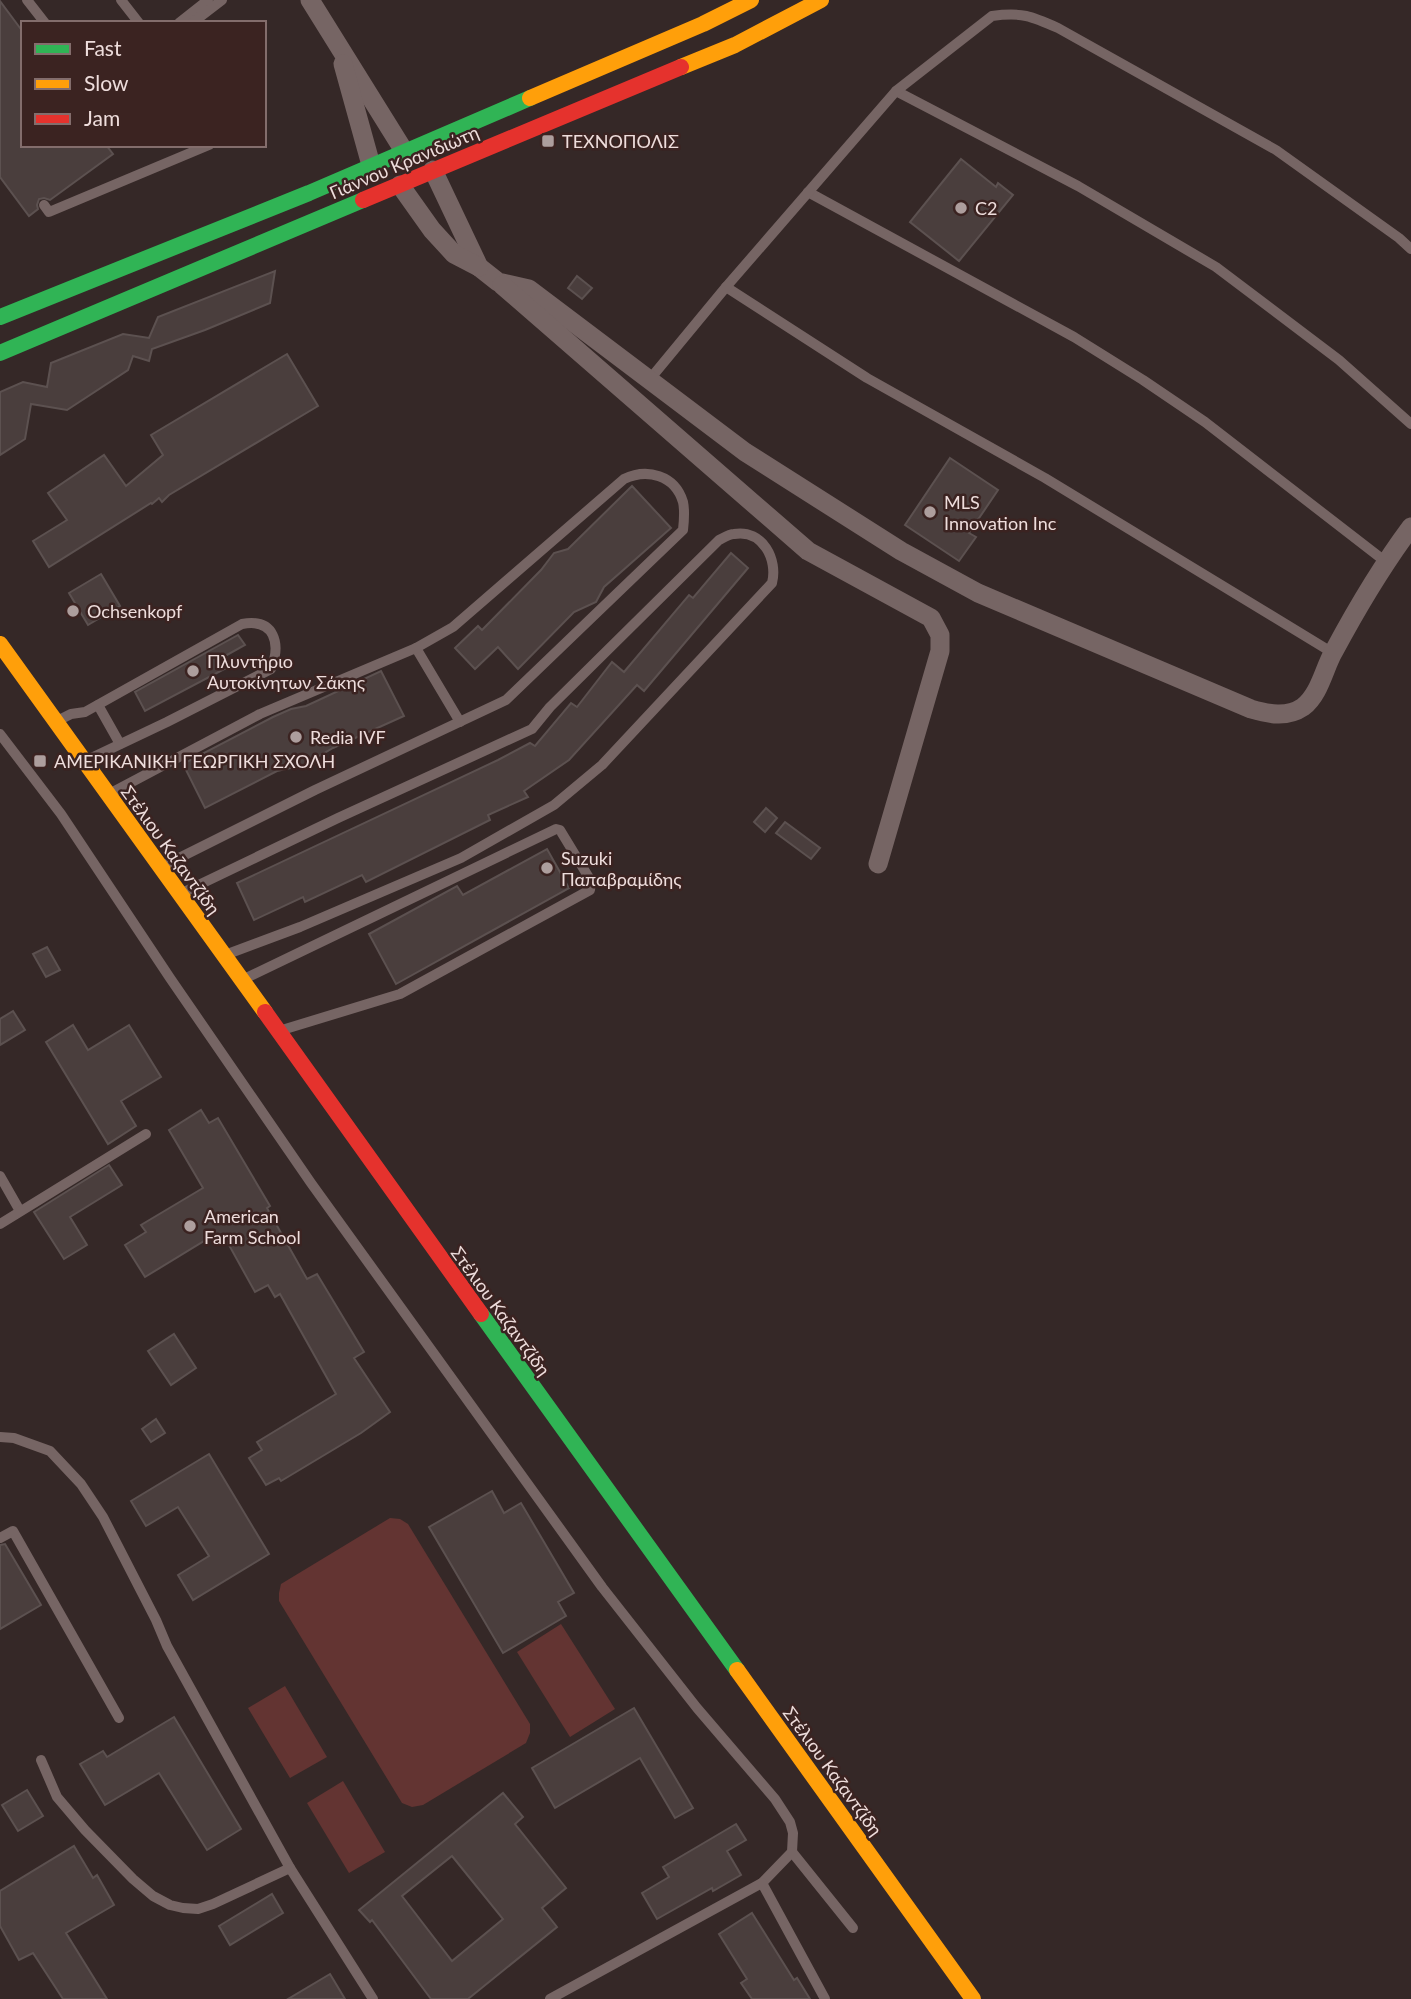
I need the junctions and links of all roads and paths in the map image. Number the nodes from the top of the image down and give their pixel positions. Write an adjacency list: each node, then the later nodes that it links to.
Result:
1 (27, 0): 8 (lane)
2 (121, 0): 9 (lane)
3 (208, 0): 10 (lane)
4 (222, 0): 11 (lane)
5 (310, 0): 12 (street)
6 (751, 0): 15 (street, Γιάννου Κρανιδιώτη)
7 (821, 0): 17 (street, Γιάννου Κρανιδιώτη)
8 (43, 21)
9 (137, 21)
10 (182, 21)
11 (195, 21)
12 (337, 40): 15 (street); 16 (street)
13 (896, 91): 19 (lane); 21 (lane); 28 (lane)
14 (203, 147): 20 (lane)
15 (404, 151): 16 (street, Γιάννου Κρανιδιώτη)
16 (372, 165): 25 (street, Γιάννου Κρανιδιώτη)
17 (433, 170): 18 (street, Γιάννου Κρανιδιώτη); 22 (street)
18 (400, 186): 22 (street); 26 (street, Γιάννου Κρανιδιώτη)
19 (808, 192): 24 (lane); 30 (lane)
20 (44, 205)
21 (1411, 249)
22 (479, 267): 23 (street)
23 (499, 282): 27 (street); 41 (street)
24 (726, 287): 27 (lane); 33 (lane)
25 (0, 317)
26 (0, 353)
27 (650, 379): 33 (street)
28 (1411, 424)
29 (1411, 527): 30 (street)
30 (1385, 562): 33 (street)
31 (0, 644): 35 (street, Στέλιου Καζαντζίδη)
32 (416, 648): 36 (lane); 36 (lane); 40 (lane)
33 (1333, 653)
34 (98, 705): 35 (lane); 38 (lane); 38 (lane)
35 (56, 722): 39 (street, Στέλιου Καζαντζίδη)
36 (460, 722): 42 (lane)
37 (0, 734): 55 (lane)
38 (120, 744): 39 (lane)
39 (84, 761): 40 (street, Στέλιου Καζαντζίδη)
40 (108, 795): 42 (street, Στέλιου Καζαντζίδη)
41 (878, 864)
42 (160, 867): 43 (street, Στέλιου Καζαντζίδη)
43 (179, 894): 44 (street, Στέλιου Καζαντζίδη); 44 (lane)
44 (223, 955): 45 (street, Στέλιου Καζαντζίδη)
45 (241, 981): 46 (street, Στέλιου Καζαντζίδη); 46 (lane)
46 (277, 1032): 62 (street, Στέλιου Καζαντζίδη)
47 (146, 1134): 49 (lane)
48 (0, 1176): 49 (lane)
49 (20, 1211): 50 (lane)
50 (0, 1224)
51 (0, 1437): 56 (lane)
52 (0, 1538): 53 (lane)
53 (118, 1718)
54 (41, 1760): 56 (lane)
55 (792, 1852): 57 (lane); 58 (lane)
56 (289, 1868): 59 (lane)
57 (762, 1883): 60 (lane); 61 (lane)
58 (853, 1928)
59 (373, 1999)
60 (550, 1999)
61 (825, 1999)
62 (973, 1999)

